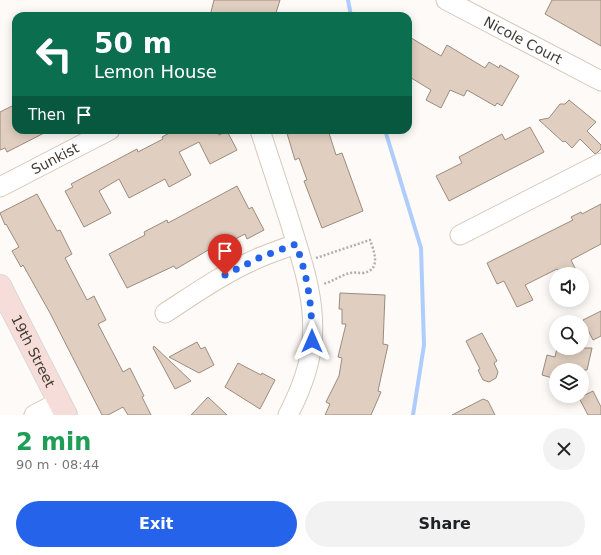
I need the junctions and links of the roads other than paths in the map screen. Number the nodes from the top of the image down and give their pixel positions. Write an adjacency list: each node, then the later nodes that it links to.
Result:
1 (446, 0): 2 (street, Nicole Court)
2 (601, 81)
3 (102, 134): 6 (street, Sunkist)
4 (261, 134): 8 (street)
5 (601, 163): 7 (street)
6 (0, 187)
7 (460, 235)
8 (296, 244): 10 (street); 13 (street)
9 (0, 286): 11 (main road, 19th Street)
10 (165, 313)
11 (63, 408): 12 (street)
12 (34, 415)
13 (288, 415)

